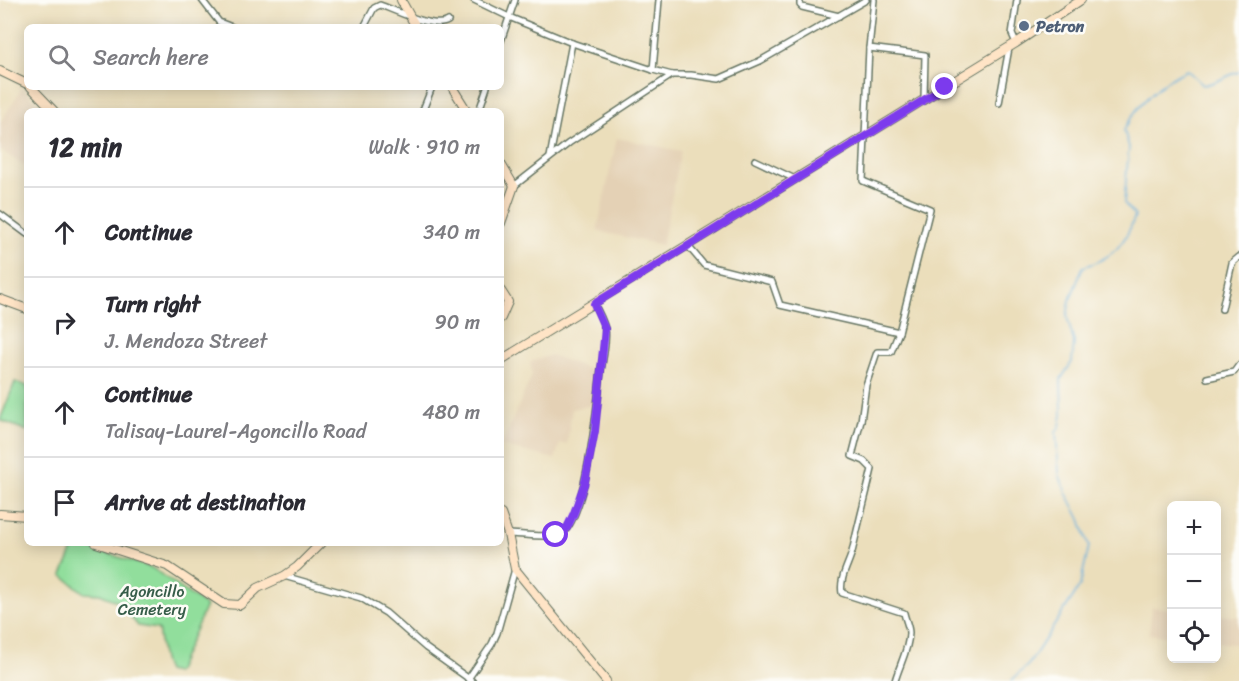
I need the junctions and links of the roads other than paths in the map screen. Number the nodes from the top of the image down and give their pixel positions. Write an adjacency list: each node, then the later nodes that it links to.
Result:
1 (202, 0): 15 (street)
2 (401, 0): 12 (main road)
3 (474, 0): 13 (street)
4 (515, 0): 13 (street)
5 (659, 0): 22 (street)
6 (800, 0): 11 (street)
7 (866, 0): 11 (street)
8 (874, 0): 21 (street)
9 (1017, 0): 20 (street)
10 (1081, 0): 20 (main road)
11 (840, 16): 24 (street)
12 (410, 17): 14 (street); 16 (street); 17 (main road)
13 (509, 17): 18 (street); 19 (street)
14 (448, 21)
15 (224, 24)
16 (366, 24)
17 (414, 24)
18 (504, 32)
19 (572, 43): 22 (street); 37 (street)
20 (1013, 46): 30 (main road); 31 (street)
21 (869, 48): 30 (street); 36 (street)
22 (653, 70): 24 (street)
23 (0, 71): 25 (main road)
24 (672, 75): 37 (street)
25 (24, 83)
26 (34, 90): 32 (main road)
27 (431, 90): 33 (street)
28 (455, 90): 34 (main road)
29 (486, 90): 35 (street)
30 (924, 99): 36 (main road)
31 (999, 103)
32 (51, 108)
33 (424, 108)
34 (465, 108)
35 (480, 108)
36 (866, 134): 40 (main road); 53 (street)
37 (550, 157): 41 (street)
38 (756, 160): 40 (street)
39 (504, 169): 41 (main road)
40 (795, 179): 45 (main road)
41 (514, 186): 43 (main road)
42 (0, 214): 44 (street)
43 (504, 214)
44 (24, 230)
45 (688, 246): 49 (main road); 53 (street)
46 (1239, 257): 51 (street)
47 (504, 296): 52 (main road)
48 (0, 299): 50 (main road)
49 (594, 304): 54 (main road); 60 (street)
50 (24, 308)
51 (1222, 309)
52 (504, 311)
53 (899, 332): 67 (street)
54 (504, 358)
55 (1239, 365): 56 (street)
56 (1207, 378)
57 (0, 514): 58 (main road)
58 (24, 516)
59 (504, 523): 60 (main road)
60 (508, 534): 63 (main road)
61 (105, 546): 64 (main road)
62 (318, 546): 64 (main road)
63 (515, 569): 65 (street); 66 (main road)
64 (284, 576): 65 (street)
65 (469, 680)
66 (606, 681)
67 (895, 681)

